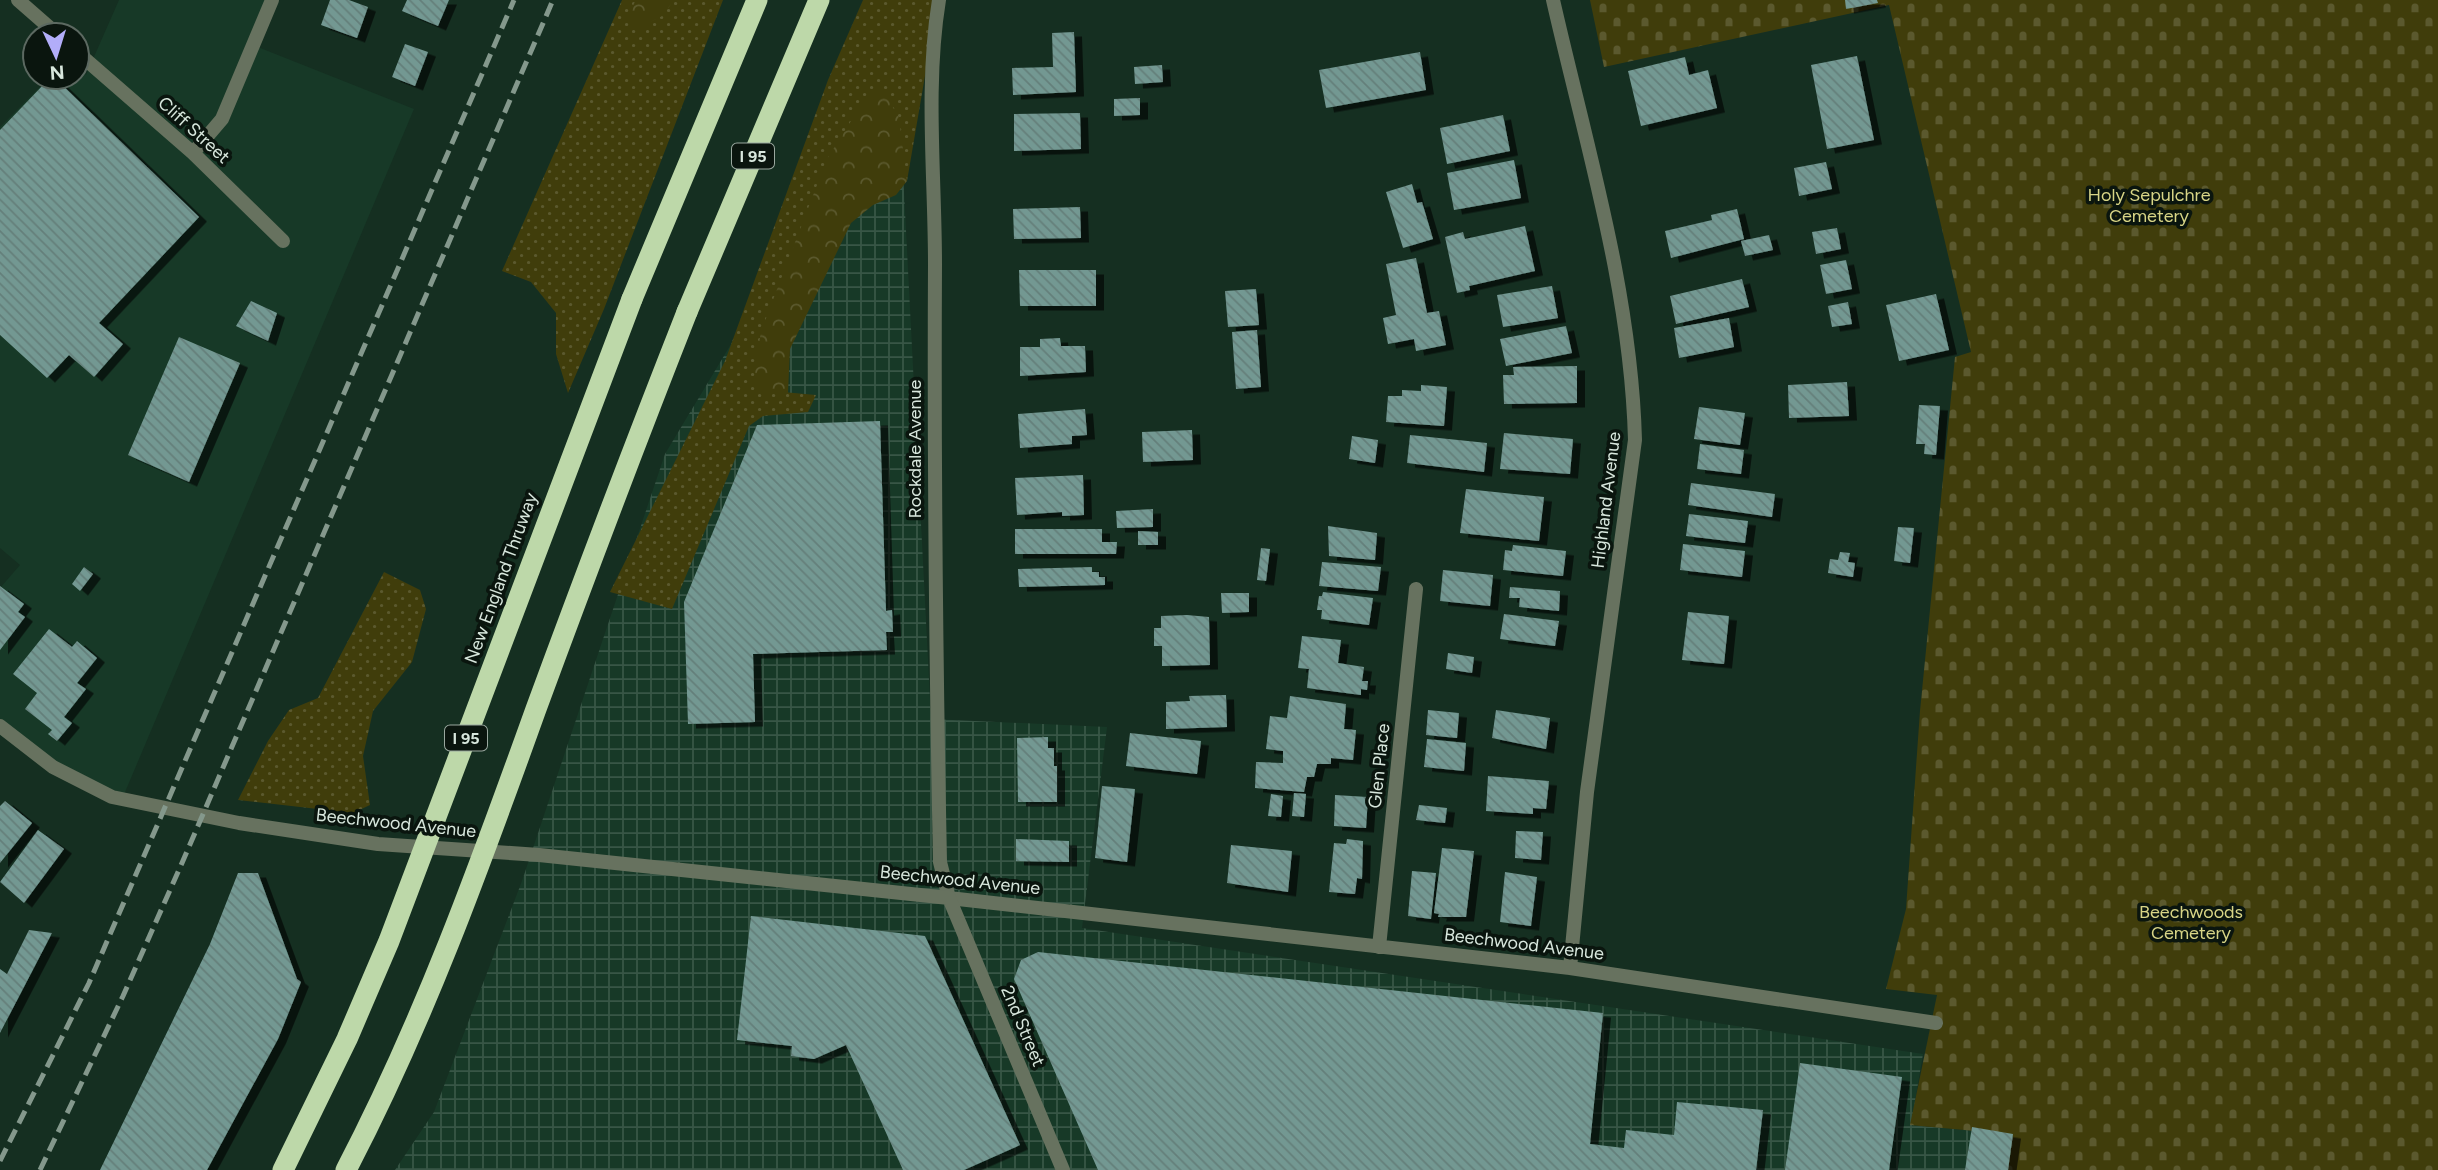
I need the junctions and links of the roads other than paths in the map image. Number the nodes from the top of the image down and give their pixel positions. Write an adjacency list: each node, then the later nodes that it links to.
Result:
1 (18, 0): 7 (street)
2 (272, 0): 9 (street)
3 (757, 0): 17 (highway, New England Thruway / I 95, bridge)
4 (819, 0): 18 (highway, I 95, bridge)
5 (939, 0): 13 (street, Rockdale Avenue)
6 (1553, 0): 15 (street, Highland Avenue)
7 (42, 21)
8 (91, 64): 9 (street, Cliff Street)
9 (193, 153): 10 (street, Cliff Street)
10 (283, 241)
11 (1416, 589): 14 (street, Glen Place)
12 (0, 726): 13 (street, Beechwood Avenue)
13 (949, 898): 14 (street, Beechwood Avenue); 19 (street, 2nd Street)
14 (1379, 947): 15 (street, Beechwood Avenue)
15 (1570, 968): 16 (street, Beechwood Avenue)
16 (1936, 1023)
17 (283, 1170)
18 (346, 1170)
19 (1063, 1170)

